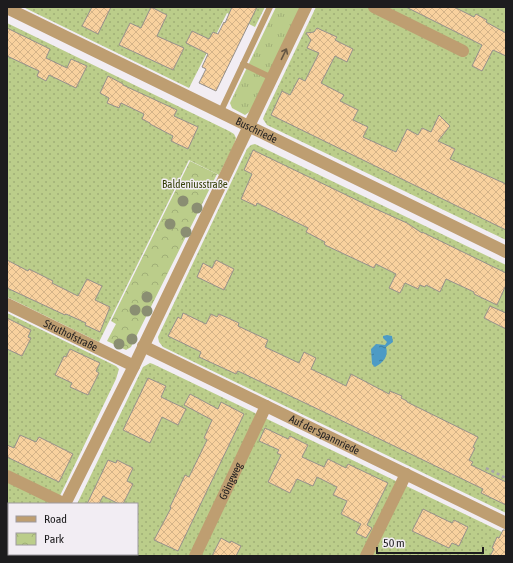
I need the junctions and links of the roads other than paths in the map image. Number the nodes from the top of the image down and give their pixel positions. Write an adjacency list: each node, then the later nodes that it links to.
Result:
1 (270, 7): 6 (lane)
2 (306, 7): 7 (street, one-way to 2)
3 (374, 7): 5 (street)
4 (7, 8): 8 (street, Buschriede)
5 (463, 51)
6 (243, 64): 7 (lane); 8 (lane)
7 (272, 78): 9 (street)
8 (220, 112): 9 (street, Buschriede)
9 (249, 127): 10 (street, Buschriede); 12 (street)
10 (506, 252)
11 (7, 304): 13 (street, Struthofstraße)
12 (143, 346): 13 (street); 14 (street, Auf der Spannriede)
13 (134, 366): 18 (street)
14 (266, 406): 15 (street, Auf der Spannriede); 20 (street, Göingweg)
15 (406, 474): 19 (street, Auf der Spannriede); 21 (street)
16 (7, 476): 17 (street)
17 (63, 503)
18 (66, 503)
19 (506, 523)
20 (194, 556)
21 (366, 556)

